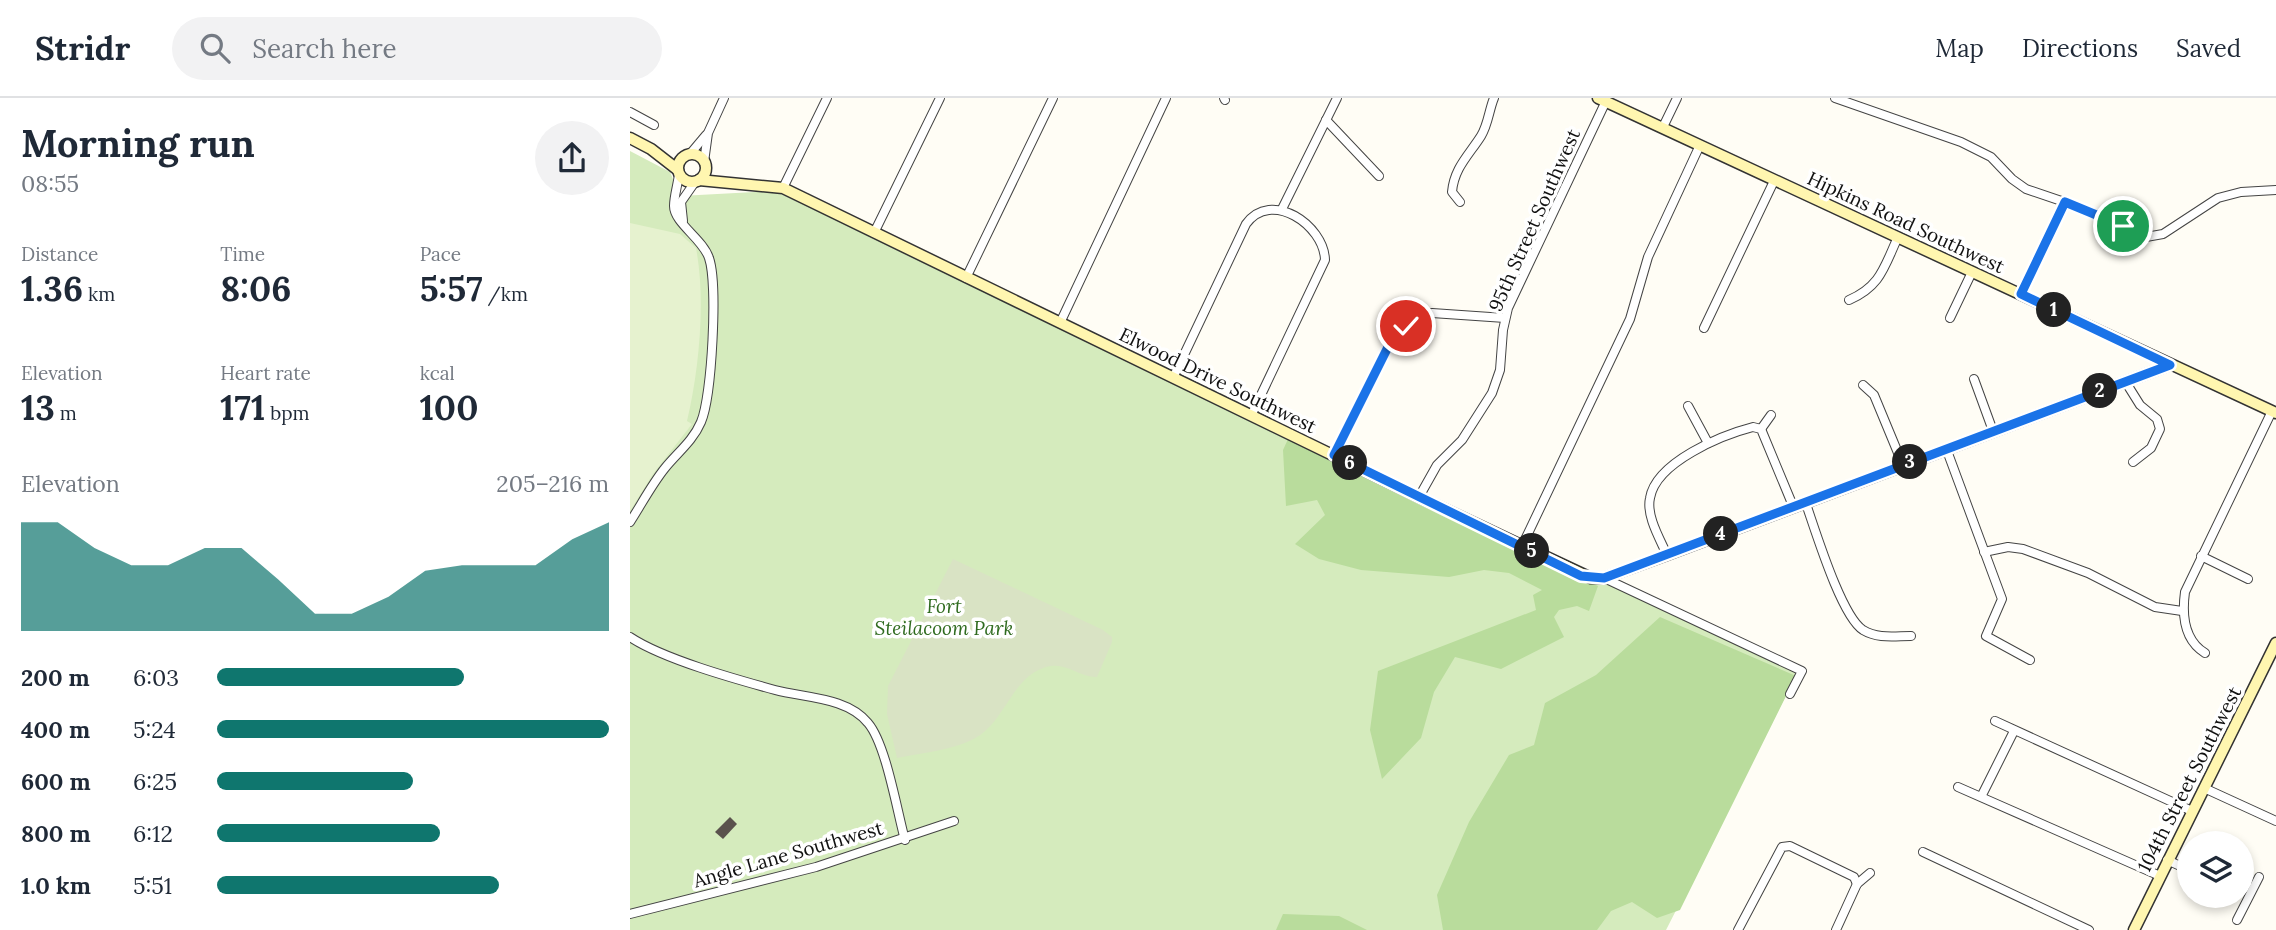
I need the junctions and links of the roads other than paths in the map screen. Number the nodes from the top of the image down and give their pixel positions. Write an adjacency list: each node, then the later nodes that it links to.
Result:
1 (724, 98): 15 (street)
2 (827, 98): 26 (street)
3 (940, 98): 32 (street)
4 (1053, 98): 35 (street)
5 (1166, 98): 40 (street)
6 (1337, 98): 12 (street)
7 (1494, 98): 28 (street)
8 (1677, 98): 14 (street)
9 (1835, 98): 29 (street)
10 (1602, 100): 14 (street, Hipkins Road Southwest); 38 (street, 95th Street Southwest)
11 (630, 112): 13 (street)
12 (1326, 120): 22 (street); 30 (street)
13 (654, 125)
14 (1663, 127): 17 (street, Hipkins Road Southwest)
15 (708, 133): 19 (street); 20 (street)
16 (630, 138): 18 (street)
17 (1700, 145): 25 (street, Hipkins Road Southwest); 62 (street)
18 (651, 149): 19 (street); 21 (street)
19 (688, 155): 20 (street); 21 (street)
20 (705, 163): 23 (street); 24 (street, Elwood Drive Southwest)
21 (678, 172): 23 (street); 31 (street)
22 (1380, 176)
23 (697, 181): 24 (street, Elwood Drive Southwest); 31 (street)
24 (731, 181): 26 (street, Elwood Drive Southwest)
25 (1773, 181): 33 (street, Hipkins Road Southwest); 41 (street)
26 (783, 188): 32 (street, Elwood Drive Southwest)
27 (2276, 190): 29 (street)
28 (1460, 202)
29 (2065, 202): 36 (street)
30 (1282, 209): 43 (street); 49 (street)
31 (684, 223): 61 (street)
32 (874, 233): 35 (street, Elwood Drive Southwest)
33 (1898, 237): 34 (street, Hipkins Road Southwest); 37 (street)
34 (1972, 272): 36 (street, Hipkins Road Southwest); 39 (street)
35 (966, 278): 40 (street, Elwood Drive Southwest)
36 (2021, 294): 42 (street, Hipkins Road Southwest)
37 (1849, 300)
38 (1505, 318): 55 (street); 58 (street, 95th Street Southwest)
39 (1950, 318)
40 (1060, 323): 43 (street, Elwood Drive Southwest)
41 (1704, 328)
42 (2170, 365): 45 (street); 48 (street, Hipkins Road Southwest)
43 (1173, 378): 49 (street, Elwood Drive Southwest)
44 (1974, 379): 52 (street)
45 (2125, 381): 52 (street); 56 (street)
46 (1863, 386): 57 (street)
47 (1688, 406): 53 (street)
48 (2274, 412): 65 (street)
49 (1251, 415): 55 (street, Elwood Drive Southwest)
50 (1770, 415): 51 (street)
51 (1761, 429): 53 (street); 60 (street)
52 (1993, 431): 54 (street)
53 (1708, 443): 64 (street)
54 (1946, 448): 57 (street); 63 (street)
55 (1334, 455): 58 (street, Elwood Drive Southwest)
56 (2133, 462)
57 (1903, 464): 59 (street)
58 (1419, 497): 62 (street, Elwood Drive Southwest)
59 (1805, 501): 60 (street); 70 (street)
60 (1793, 506): 64 (street)
61 (630, 522)
62 (1522, 546): 66 (street, Elwood Drive Southwest)
63 (1984, 552): 68 (street); 73 (street)
64 (1667, 555): 66 (street)
65 (2201, 556): 67 (street); 68 (street)
66 (1604, 578): 74 (street, Elwood Drive Southwest)
67 (2248, 579)
68 (2182, 611): 72 (street)
69 (630, 636): 83 (street)
70 (1911, 636)
71 (2276, 643): 78 (street, 104th Street Southwest)
72 (2205, 653)
73 (2030, 660)
74 (1790, 694)
75 (1995, 721): 76 (street)
76 (2014, 731): 79 (street); 80 (street)
77 (1958, 787): 79 (street)
78 (2204, 788): 80 (street, 104th Street Southwest); 82 (street)
79 (1982, 795): 88 (street)
80 (2192, 811): 85 (street, 104th Street Southwest)
81 (954, 821): 83 (street, Angle Lane Southwest)
82 (2276, 821)
83 (905, 840): 93 (street, Angle Lane Southwest)
84 (1923, 852): 98 (street)
85 (2167, 860): 86 (street); 88 (street, 104th Street Southwest)
86 (2177, 865)
87 (1870, 873): 91 (street)
88 (2160, 876): 95 (street, 104th Street Southwest)
89 (2259, 877): 90 (street)
90 (2254, 883)
91 (1857, 884): 96 (street); 97 (street)
92 (2241, 908): 94 (street)
93 (630, 914)
94 (2237, 920)
95 (2140, 927)
96 (1738, 930)
97 (1836, 930)
98 (2089, 930)

